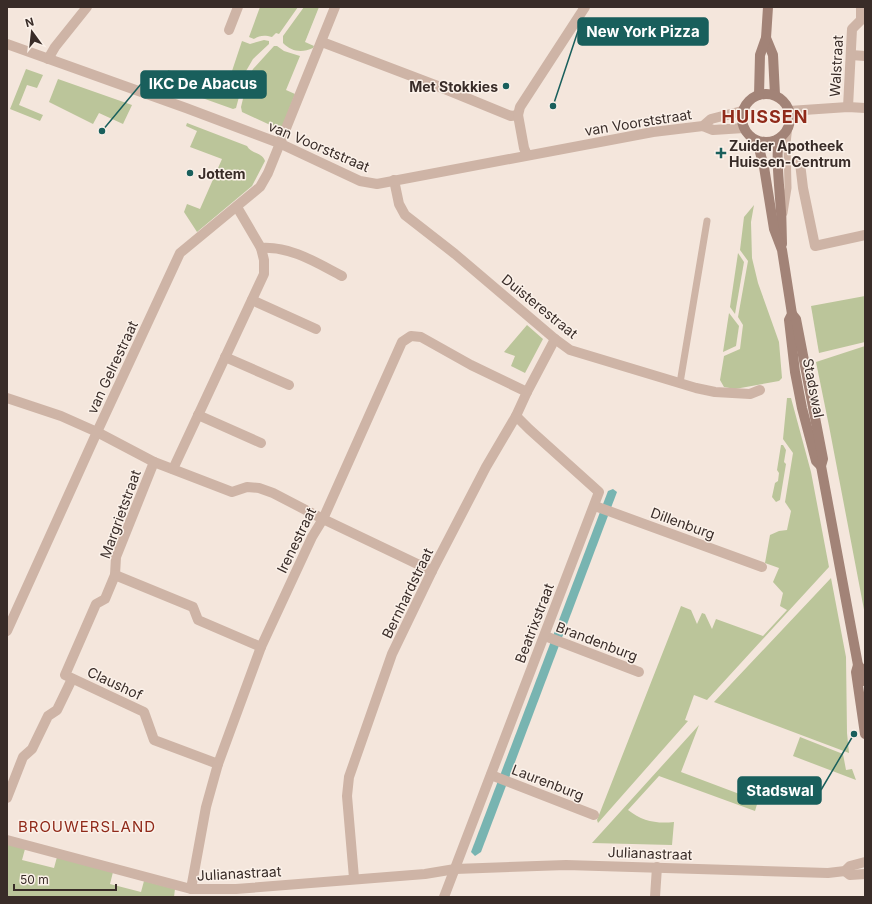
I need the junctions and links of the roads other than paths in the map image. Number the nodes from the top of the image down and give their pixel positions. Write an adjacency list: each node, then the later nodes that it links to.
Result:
1 (87, 7): 13 (street)
2 (238, 7): 7 (street)
3 (335, 7): 9 (street, van Gelrestraat)
4 (583, 7): 20 (street)
5 (768, 7): 8 (main road)
6 (861, 7): 11 (street, Walstraat)
7 (229, 30)
8 (766, 38): 14 (main road); 15 (main road)
9 (322, 42): 20 (street); 24 (street, van Gelrestraat)
10 (7, 44): 13 (street, van Voorststraat)
11 (851, 56): 12 (street); 16 (street, Walstraat)
12 (865, 56)
13 (48, 59): 24 (street, van Voorststraat)
14 (759, 95): 15 (main road); 19 (main road)
15 (775, 95): 18 (main road)
16 (848, 107): 17 (street); 18 (street)
17 (865, 108)
18 (789, 110): 22 (main road)
19 (742, 111): 21 (street, van Voorststraat); 23 (main road)
20 (518, 115): 27 (street)
21 (703, 126): 23 (street, van Voorststraat); 27 (street, van Voorststraat)
22 (789, 126): 25 (main road); 32 (lane, Stadswal)
23 (744, 128): 26 (main road)
24 (281, 138): 29 (street, van Voorststraat); 30 (street, van Gelrestraat)
25 (779, 139): 26 (main road); 32 (main road, Stadswal)
26 (757, 141): 35 (main road, Stadswal)
27 (527, 155): 29 (street, van Voorststraat)
28 (800, 163): 33 (street)
29 (394, 180): 39 (street, Duisterestraat)
30 (237, 207): 34 (street); 48 (street, van Gelrestraat)
31 (707, 221): 41 (lane)
32 (782, 227): 35 (main road, Stadswal)
33 (865, 235)
34 (262, 248): 36 (street); 37 (street)
35 (782, 250): 60 (main road, Stadswal)
36 (342, 276)
37 (252, 300): 38 (street); 40 (street)
38 (316, 328)
39 (556, 339): 41 (street, Duisterestraat); 44 (street, Bernhardstraat)
40 (225, 357): 42 (street); 46 (street)
41 (680, 383): 43 (street, Duisterestraat)
42 (289, 385)
43 (760, 390)
44 (527, 392): 47 (street, Bernhardstraat); 53 (street, Irenestraat)
45 (7, 398): 48 (street, Margrietstraat)
46 (198, 415): 49 (street); 51 (street)
47 (516, 416): 52 (street, Beatrixstraat); 55 (street, Bernhardstraat)
48 (97, 432): 50 (street, Margrietstraat); 57 (street, van Gelrestraat)
49 (261, 443)
50 (154, 462): 51 (street, Margrietstraat); 56 (street, Margrietstraat)
51 (173, 469): 53 (street, Margrietstraat)
52 (602, 508): 54 (street, Dillenburg); 58 (street, Beatrixstraat)
53 (323, 519): 55 (street, Margrietstraat); 59 (street, Irenestraat)
54 (762, 567)
55 (432, 571): 75 (street, Bernhardstraat)
56 (114, 575): 59 (street); 62 (street, Margrietstraat)
57 (7, 631)
58 (553, 639): 61 (street, Brandenburg); 66 (street, Beatrixstraat)
59 (261, 647): 65 (street, Irenestraat)
60 (858, 665): 63 (main road, Stadswal); 64 (main road, Stadswal)
61 (640, 672)
62 (68, 677): 65 (street, Claushof); 67 (street, Claushof)
63 (865, 682)
64 (865, 734)
65 (218, 764): 76 (street, Irenestraat)
66 (499, 778): 68 (street, Laurenburg); 72 (street, Beatrixstraat)
67 (7, 798)
68 (594, 814)
69 (7, 840): 76 (street, Julianastraat)
70 (865, 862): 73 (street, Julianastraat)
71 (656, 867): 72 (street, Julianastraat); 73 (street, Julianastraat); 79 (street)
72 (455, 869): 75 (street, Julianastraat); 78 (street)
73 (845, 871): 74 (street, Julianastraat)
74 (865, 874)
75 (354, 878): 77 (street, Julianastraat)
76 (191, 889): 77 (street, Julianastraat)
77 (236, 893)
78 (444, 897)
79 (655, 897)

